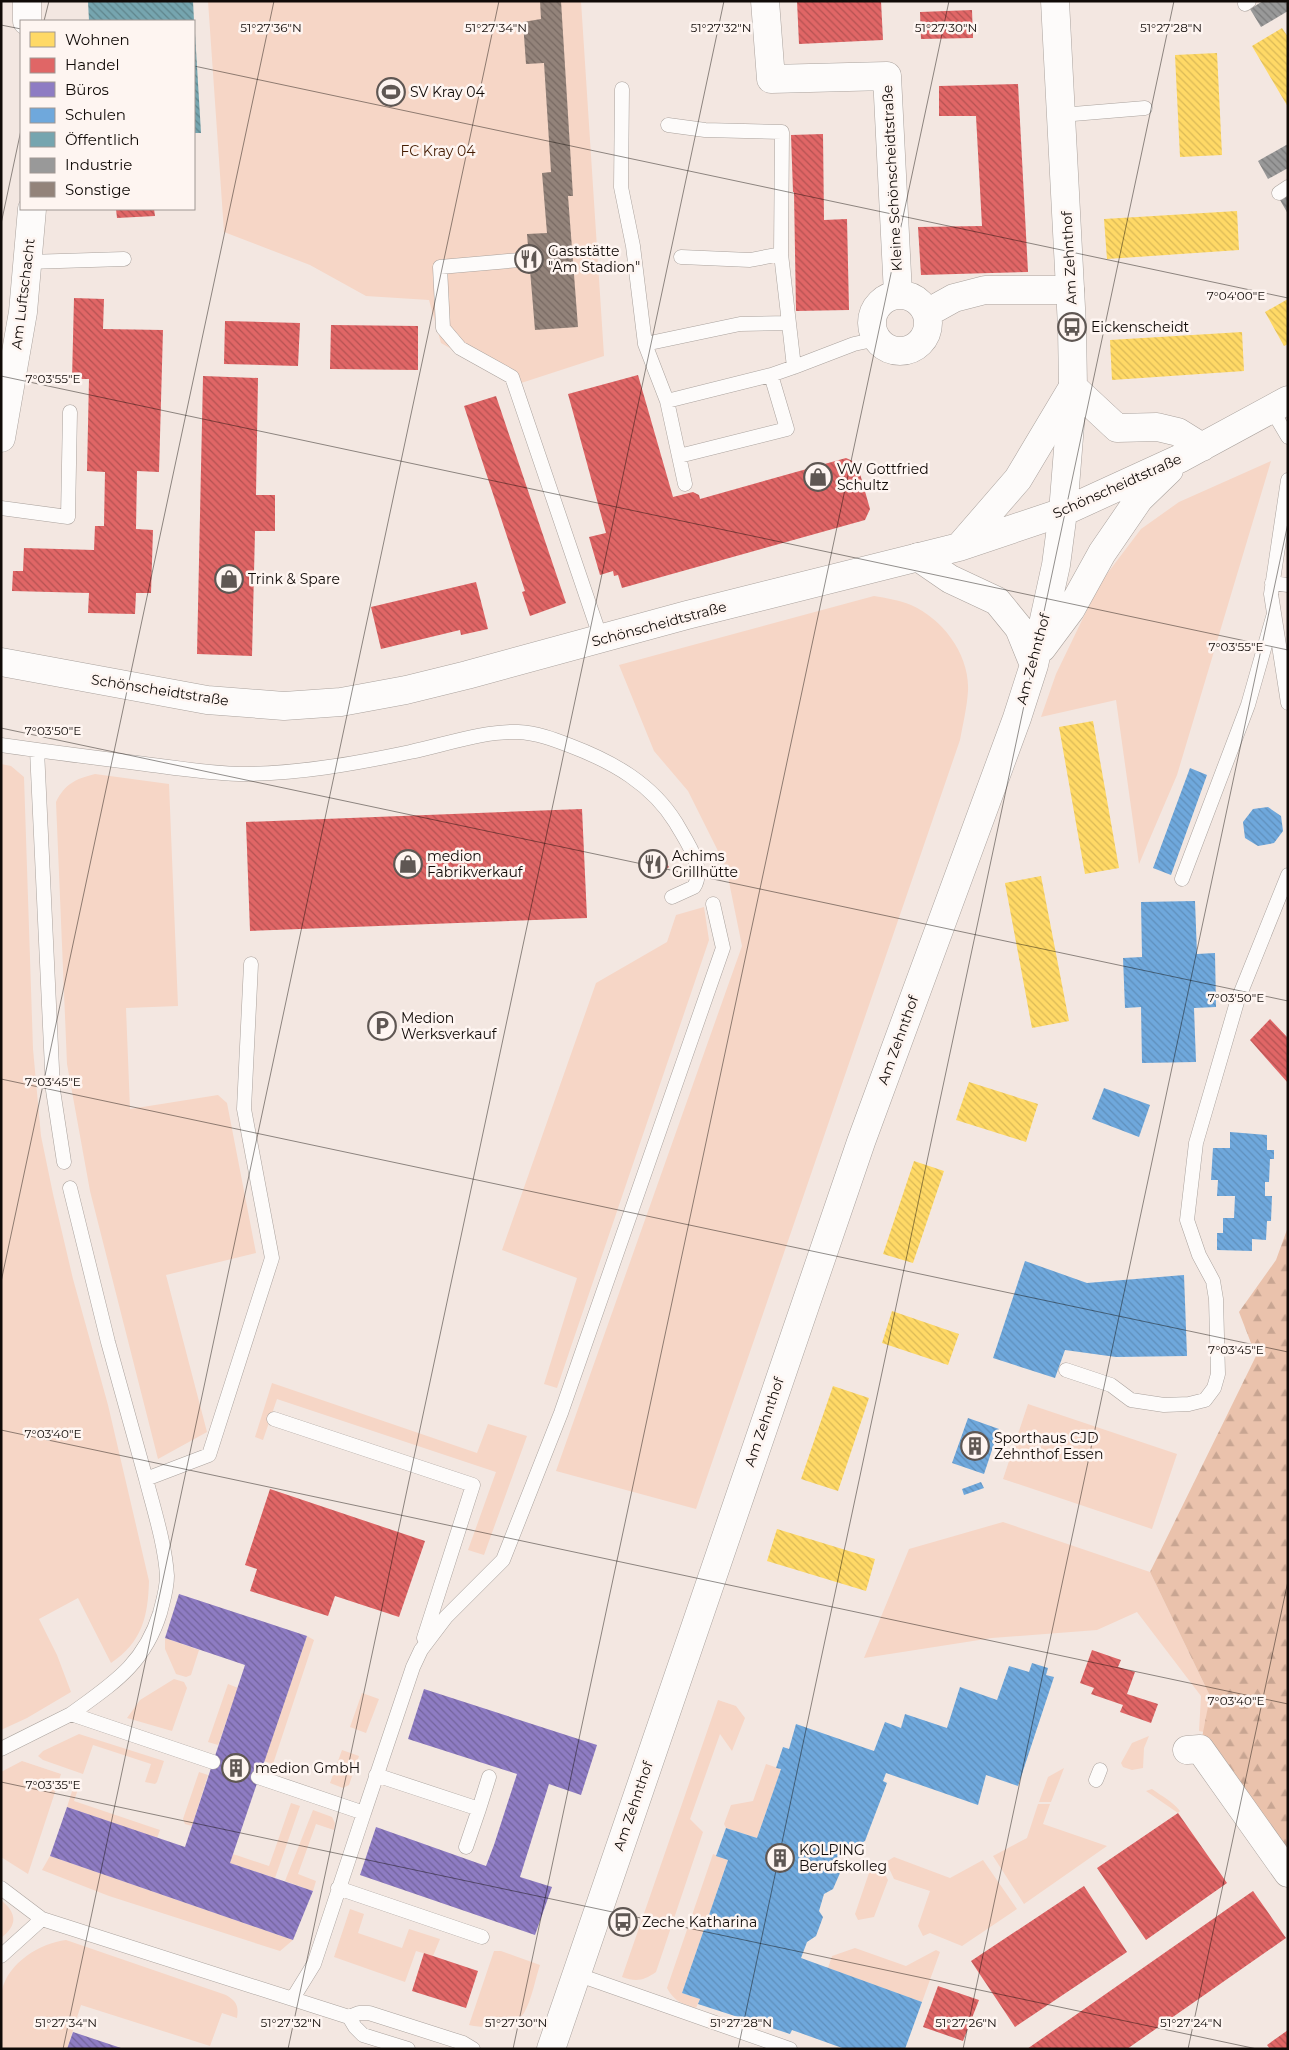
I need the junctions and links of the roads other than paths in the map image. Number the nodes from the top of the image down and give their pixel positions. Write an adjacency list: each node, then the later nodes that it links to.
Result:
1 (26, 1): 4 (main road)
2 (765, 1): 16 (main road, Kleine Schönscheidtstraße)
3 (1055, 1): 7 (main road, Am Zehnthof)
4 (27, 20)
5 (622, 89): 20 (lane)
6 (1145, 108): 7 (lane)
7 (1061, 115): 15 (main road, Am Zehnthof)
8 (668, 125): 10 (lane)
9 (32, 210): 14 (main road, Am Luftschacht)
10 (781, 254): 11 (lane); 18 (lane)
11 (681, 257)
12 (124, 259): 14 (lane)
13 (520, 260): 41 (lane)
14 (28, 262): 21 (main road, Am Luftschacht)
15 (1070, 290): 17 (main road); 24 (main road, Am Zehnthof)
16 (898, 294): 17 (main road); 19 (main road)
17 (927, 313): 19 (main road)
18 (789, 323): 20 (lane); 22 (lane)
19 (877, 339): 22 (lane)
20 (645, 344): 25 (lane)
21 (9, 352): 29 (main road, Am Luftschacht)
22 (794, 367): 23 (lane)
23 (771, 375): 25 (lane); 31 (lane)
24 (1073, 387): 30 (main road); 35 (main road, Am Zehnthof); 36 (main road)
25 (667, 401): 31 (lane)
26 (1280, 405): 28 (lane); 30 (main road, Schönscheidtstraße)
27 (70, 412): 34 (lane)
28 (1288, 437)
29 (1, 438)
30 (1191, 452): 35 (main road, Schönscheidtstraße); 42 (main road)
31 (680, 456): 33 (lane)
32 (1288, 480): 38 (lane)
33 (685, 484)
34 (1, 508)
35 (1063, 512): 36 (main road, Schönscheidtstraße); 42 (main road, Am Zehnthof)
36 (959, 547): 37 (main road, Schönscheidtstraße)
37 (918, 558): 41 (main road, Schönscheidtstraße); 42 (main road)
38 (1272, 583): 39 (lane); 40 (lane)
39 (1288, 584)
40 (1273, 617): 44 (lane); 48 (lane)
41 (601, 639): 43 (main road, Schönscheidtstraße)
42 (1035, 660): 74 (main road, Am Zehnthof)
43 (1, 662)
44 (1288, 703)
45 (1, 745): 46 (lane)
46 (37, 750): 49 (lane); 52 (lane)
47 (1288, 875): 54 (lane)
48 (1182, 879)
49 (672, 897)
50 (713, 904): 57 (lane)
51 (251, 964): 56 (lane)
52 (64, 1162)
53 (70, 1188): 56 (lane)
54 (1066, 1370)
55 (274, 1419): 57 (lane)
56 (146, 1479): 58 (lane)
57 (417, 1658): 62 (lane)
58 (71, 1714): 59 (lane); 61 (lane)
59 (1, 1749)
60 (1186, 1750): 68 (main road)
61 (213, 1762)
62 (376, 1775): 65 (lane); 66 (lane)
63 (258, 1777): 66 (lane)
64 (490, 1777): 65 (lane)
65 (479, 1809): 67 (lane)
66 (364, 1813): 70 (lane)
67 (466, 1847)
68 (1288, 1873)
69 (1, 1888): 71 (lane)
70 (338, 1888): 72 (lane); 75 (lane)
71 (42, 1919): 73 (lane); 75 (lane)
72 (482, 1937)
73 (1, 1956)
74 (576, 1974): 79 (main road, Am Zehnthof); 80 (lane)
75 (293, 1998): 76 (lane)
76 (349, 2017): 77 (lane); 78 (lane)
77 (408, 2049)
78 (473, 2049)
79 (551, 2049)
80 (790, 2049)

